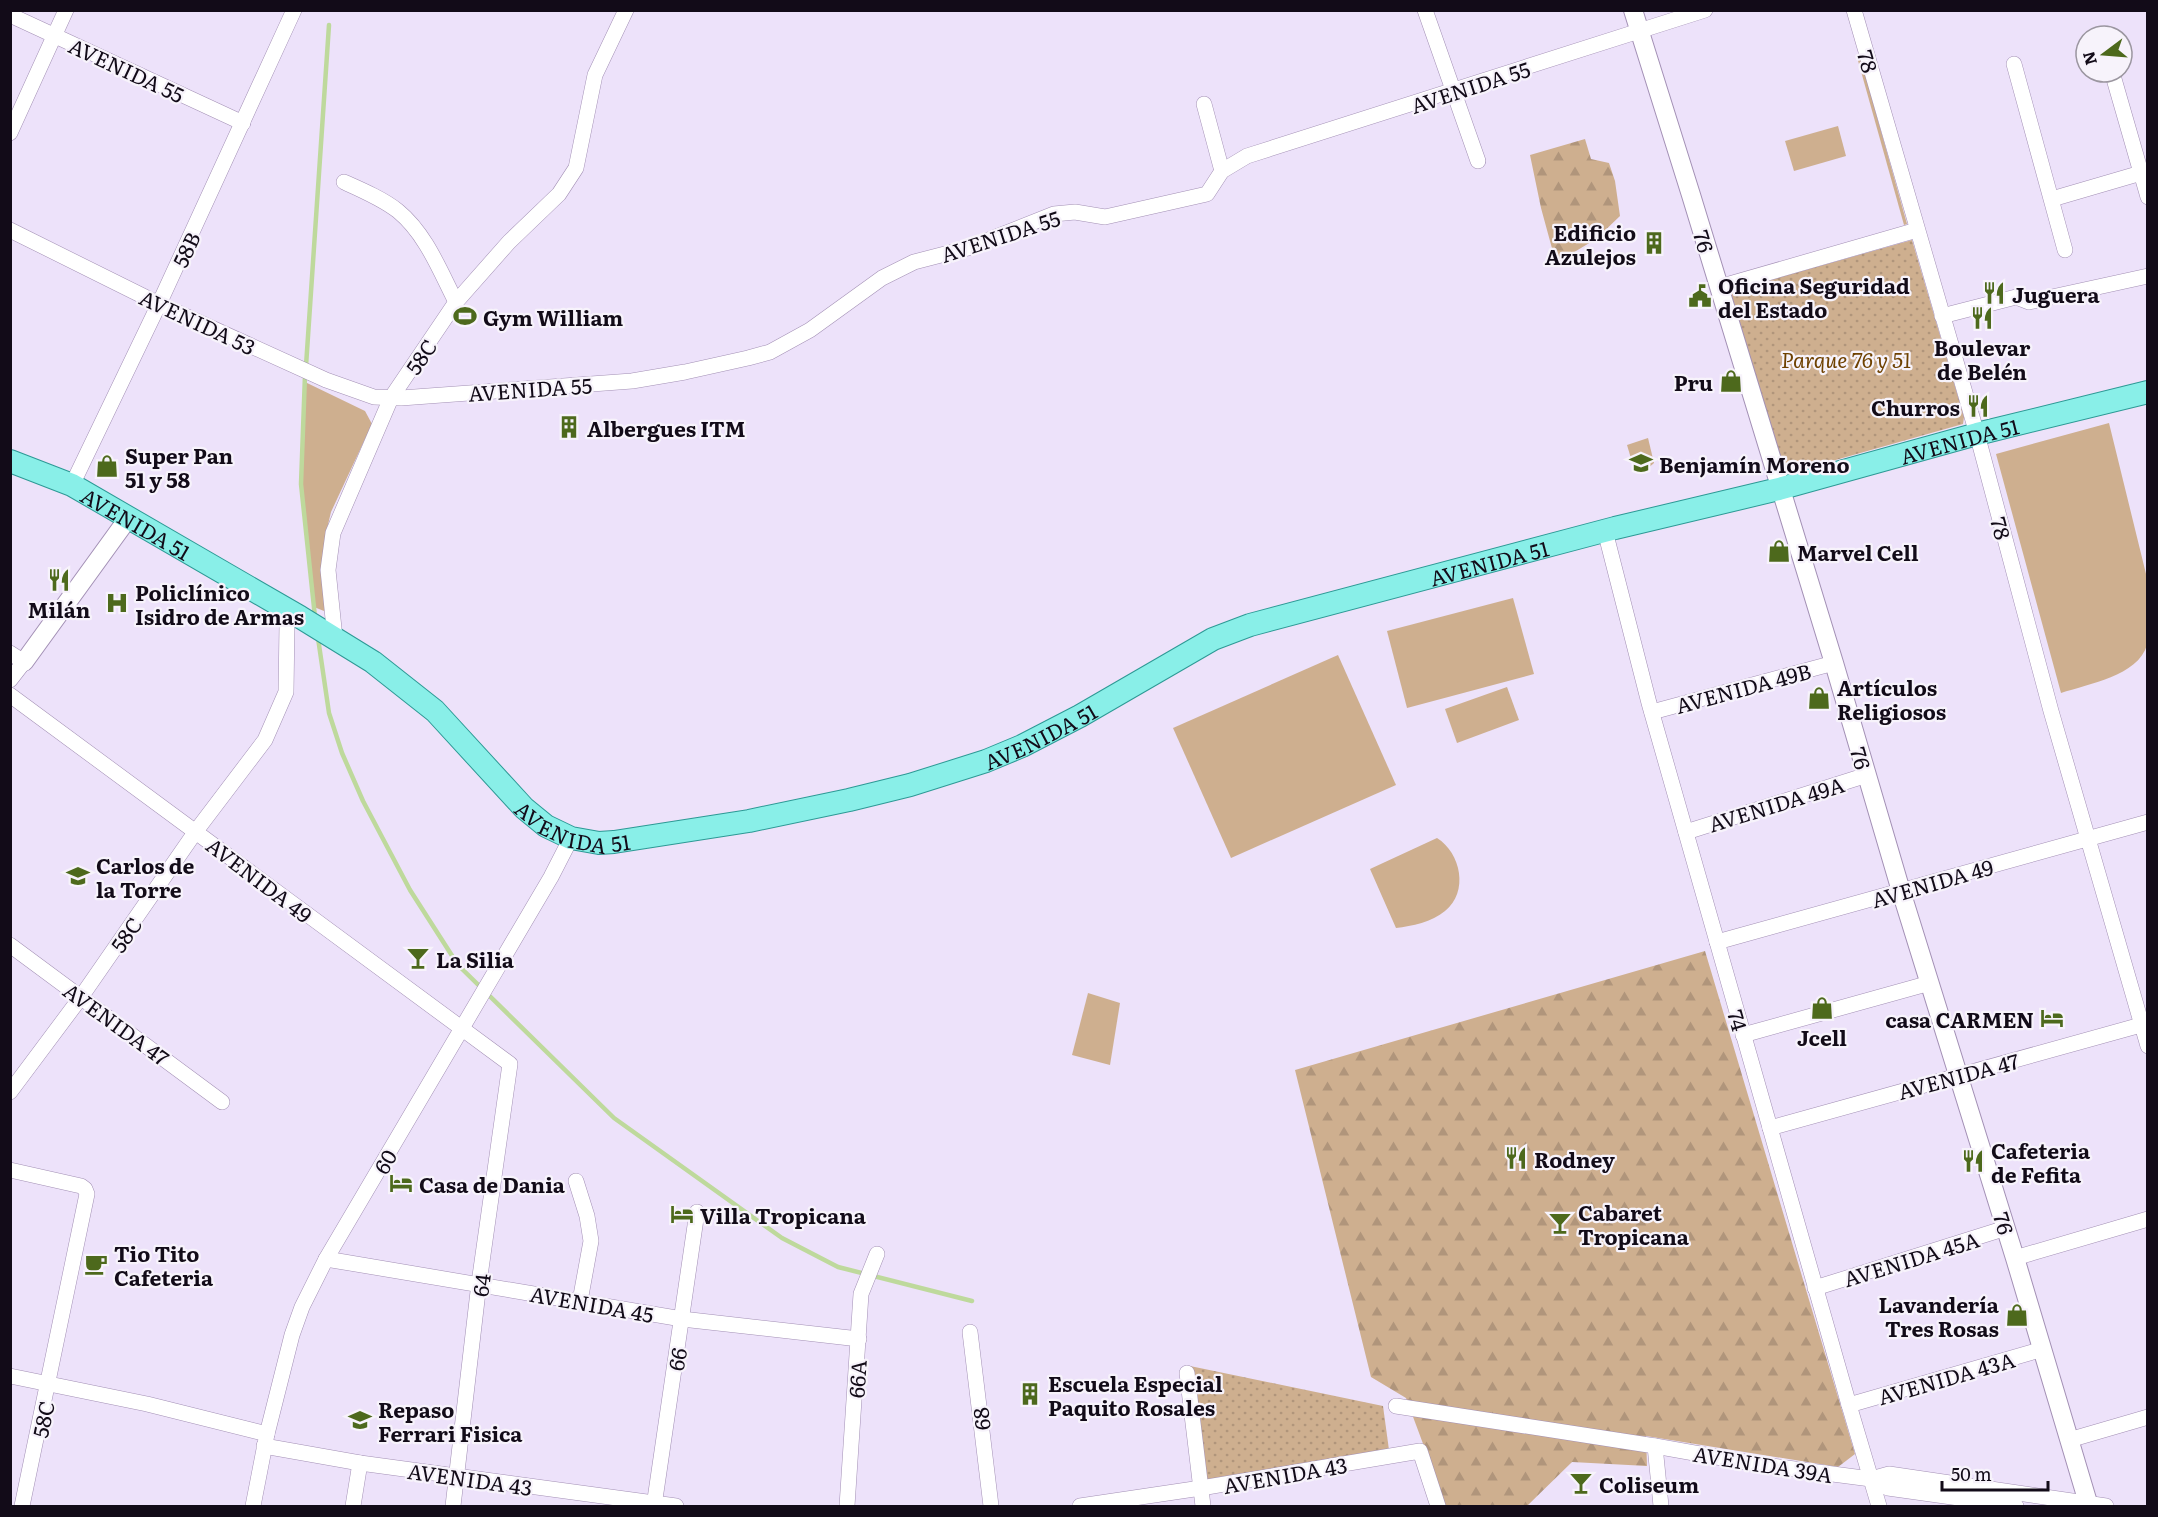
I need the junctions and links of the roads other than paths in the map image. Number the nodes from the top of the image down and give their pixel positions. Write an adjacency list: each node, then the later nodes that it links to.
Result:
1 (66, 10): 10 (street)
2 (294, 10): 15 (street, 58B)
3 (626, 10): 28 (street, 58C)
4 (1425, 10): 13 (street)
5 (1633, 10): 9 (street, 76)
6 (1705, 10): 9 (street, AVENIDA 55)
7 (1854, 10): 24 (street, 78)
8 (10, 15): 10 (street, AVENIDA 55)
9 (1639, 31): 13 (street, AVENIDA 55); 27 (street, 76)
10 (54, 36): 15 (street, AVENIDA 55); 16 (street)
11 (2013, 64): 22 (street)
12 (2115, 84): 19 (street)
13 (1454, 91): 17 (street); 18 (street, AVENIDA 55)
14 (1204, 104): 18 (street)
15 (243, 123): 29 (street, 58B)
16 (10, 133)
17 (1478, 161)
18 (1222, 171): 32 (street, AVENIDA 55)
19 (2141, 172): 21 (street); 22 (street)
20 (344, 182): 28 (street)
21 (2148, 197)
22 (2052, 199): 25 (street)
23 (10, 230): 29 (street, AVENIDA 53)
24 (1917, 230): 27 (street); 30 (street, 78)
25 (2065, 250)
26 (2148, 276): 30 (street)
27 (1719, 287): 36 (street, 76)
28 (456, 302): 32 (street, 58C)
29 (159, 304): 32 (street, AVENIDA 53); 35 (street, 58B)
30 (1942, 316): 33 (street, 78)
31 (2148, 392): 33 (main road, AVENIDA 51)
32 (391, 398): 40 (street, 58C)
33 (1977, 435): 36 (main road, AVENIDA 51); 51 (street, 78)
34 (10, 461): 35 (main road, AVENIDA 51)
35 (72, 485): 37 (main road, AVENIDA 51)
36 (1779, 489): 38 (main road, AVENIDA 51); 42 (street, 76)
37 (129, 517): 39 (main road, AVENIDA 51); 41 (street)
38 (1605, 531): 45 (street, 74); 50 (main road, AVENIDA 51)
39 (293, 613): 40 (main road, AVENIDA 51); 48 (street, 58C)
40 (335, 638): 50 (main road, AVENIDA 51)
41 (17, 658): 43 (street)
42 (1834, 663): 45 (street, AVENIDA 49B); 46 (street, 76)
43 (10, 680)
44 (10, 695): 48 (street, AVENIDA 49)
45 (1652, 712): 49 (street, 74)
46 (1867, 775): 49 (street, AVENIDA 49A); 52 (street, 76)
47 (2148, 822): 51 (street, AVENIDA 49)
48 (196, 831): 56 (street, 58C); 58 (street, AVENIDA 49)
49 (1686, 832): 53 (street, 74)
50 (571, 838): 58 (street, 60)
51 (2089, 838): 52 (street, AVENIDA 49); 57 (street, 78)
52 (1901, 891): 53 (street, AVENIDA 49); 55 (street, 76)
53 (1717, 942): 59 (street, 74)
54 (10, 945): 56 (street, AVENIDA 47)
55 (1930, 983): 59 (street); 62 (street, 76)
56 (81, 997): 63 (street, 58C); 64 (street, AVENIDA 47)
57 (2144, 1024): 60 (street, 78); 62 (street, AVENIDA 47)
58 (461, 1029): 61 (street, AVENIDA 49); 73 (street, 60)
59 (1743, 1035): 65 (street, 74)
60 (2148, 1046)
61 (510, 1064): 74 (street, 64)
62 (1959, 1074): 65 (street, AVENIDA 47); 70 (street, 76)
63 (10, 1092)
64 (222, 1102)
65 (1770, 1128): 75 (street, 74)
66 (10, 1170): 83 (street, 58C)
67 (576, 1181): 76 (street)
68 (698, 1212): 77 (street, 66)
69 (2148, 1219): 72 (street)
70 (2006, 1228): 72 (street, 76); 75 (street, AVENIDA 45A)
71 (877, 1254): 79 (street, 66A)
72 (2015, 1258): 80 (street, 76)
73 (326, 1259): 74 (street, AVENIDA 45); 87 (street, 60)
74 (479, 1283): 76 (street, AVENIDA 45); 91 (street, 64)
75 (1815, 1288): 84 (street, 74)
76 (580, 1301): 77 (street, AVENIDA 45)
77 (682, 1318): 79 (street, AVENIDA 45); 94 (street, 66)
78 (970, 1332): 101 (street, 68)
79 (859, 1339): 100 (street, 66A)
80 (2043, 1349): 84 (street, AVENIDA 43A); 88 (street, 76)
81 (1187, 1373): 93 (street)
82 (10, 1376): 83 (street, AVENIDA 43)
83 (49, 1384): 87 (street, AVENIDA 43); 95 (street, 58C)
84 (1849, 1405): 92 (street, 74)
85 (1396, 1406): 89 (street, AVENIDA 39A)
86 (2148, 1417): 88 (street)
87 (266, 1440): 90 (street, AVENIDA 43); 96 (street, 60)
88 (2069, 1440): 108 (street, 76)
89 (1655, 1446): 92 (street, AVENIDA 39A); 105 (street)
90 (360, 1464): 91 (street, AVENIDA 43); 97 (street)
91 (458, 1477): 94 (street, AVENIDA 43); 98 (street, 64)
92 (1870, 1479): 106 (street, 74); 107 (street, AVENIDA 39A); 108 (street, AVENIDA 39A)
93 (1201, 1488): 102 (street, AVENIDA 43); 103 (street); 104 (street, AVENIDA 43)
94 (654, 1505): 99 (street, AVENIDA 43)
95 (22, 1506)
96 (253, 1506)
97 (353, 1506)
98 (453, 1506)
99 (676, 1506)
100 (847, 1506)
101 (991, 1506)
102 (1080, 1506)
103 (1203, 1506)
104 (1438, 1506)
105 (1661, 1506)
106 (1880, 1506)
107 (2016, 1506)
108 (2095, 1506)

